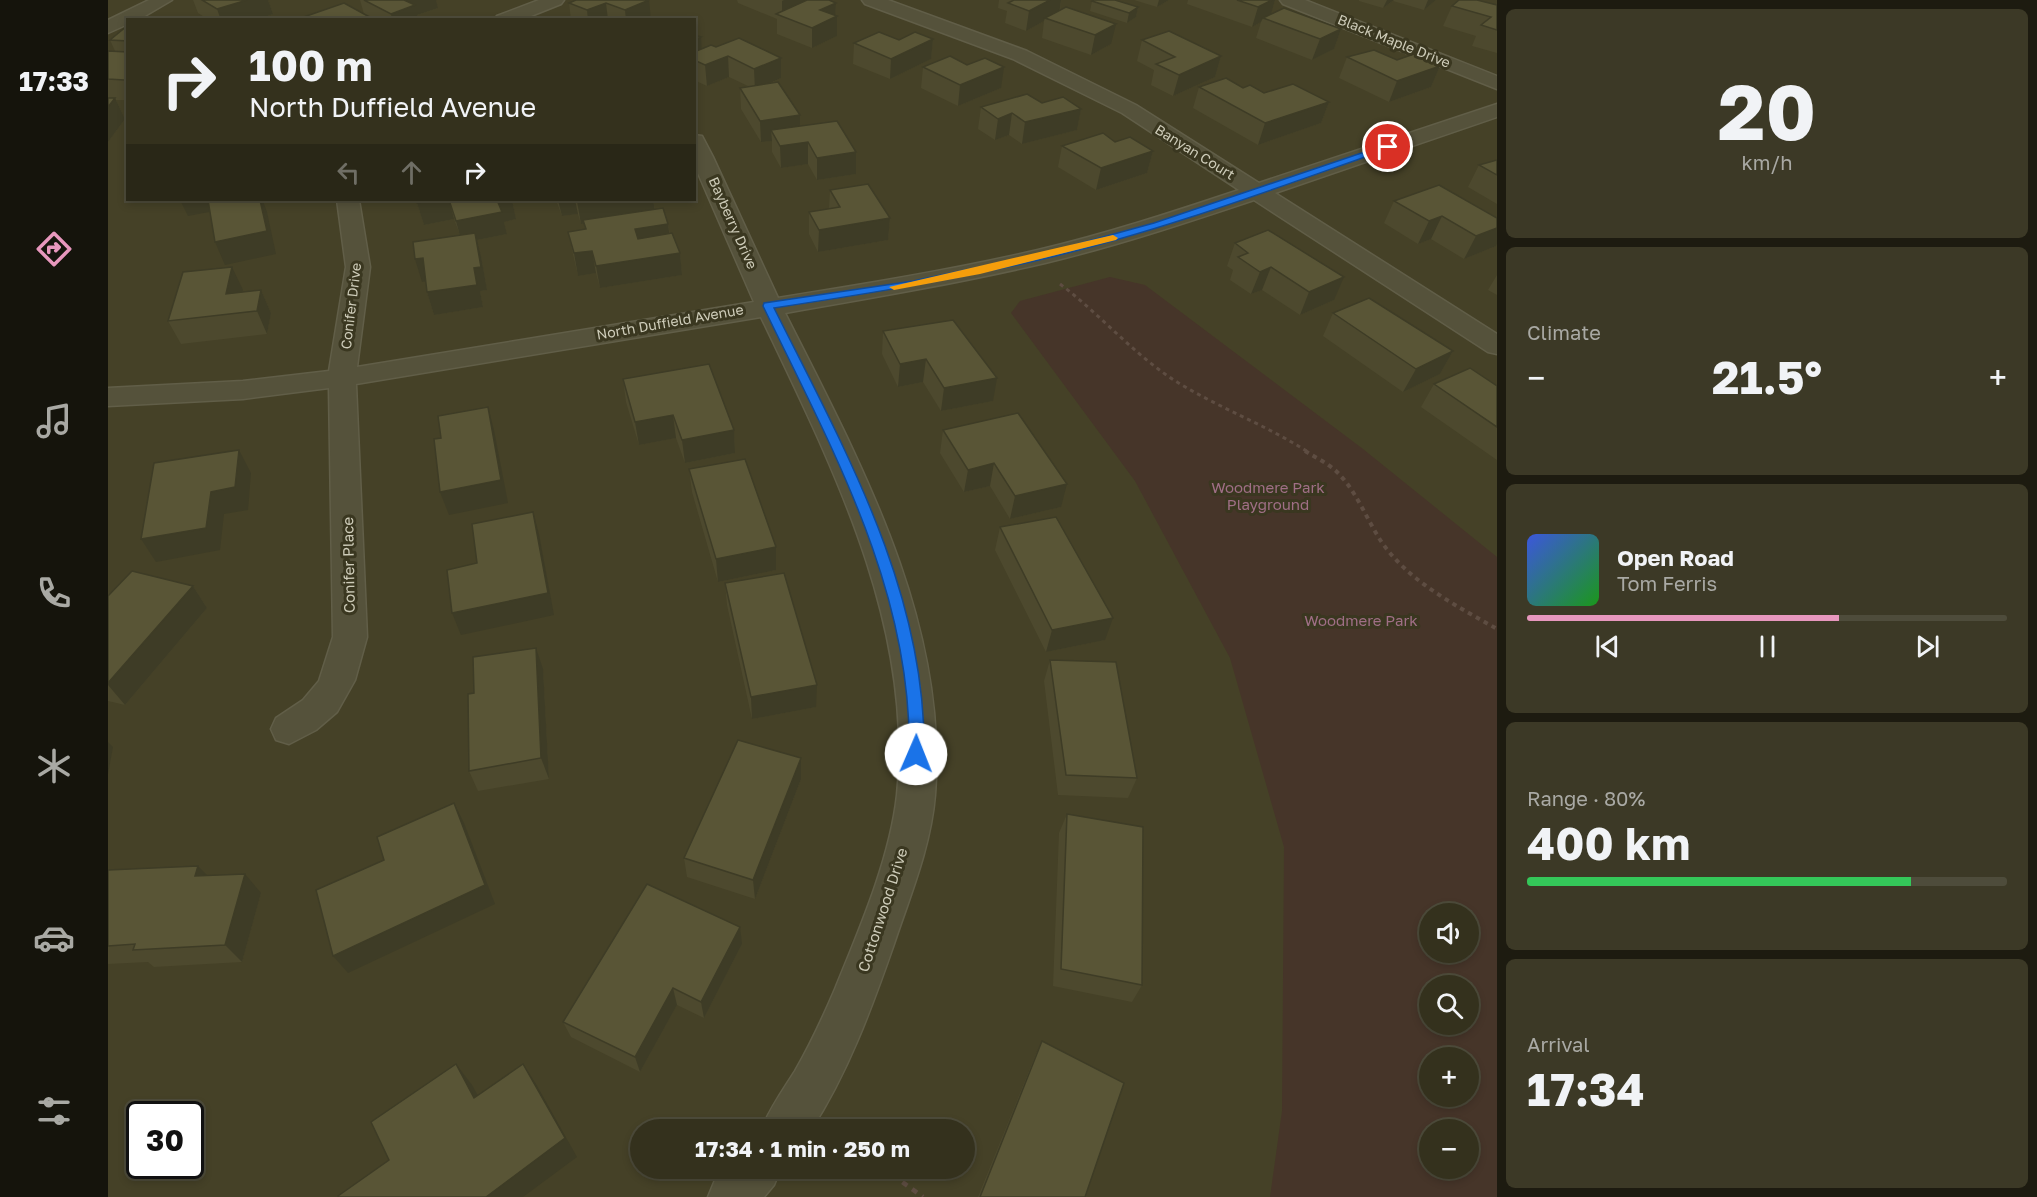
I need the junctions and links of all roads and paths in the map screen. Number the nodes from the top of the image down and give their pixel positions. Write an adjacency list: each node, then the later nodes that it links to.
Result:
1 (163, 0): 5 (street)
2 (555, 0): 7 (street)
3 (871, 0): 12 (street, Banyan Court)
4 (1289, 0): 9 (street, Black Maple Drive)
5 (126, 18)
6 (126, 18): 8 (street)
7 (508, 18)
8 (108, 27)
9 (1497, 83)
10 (1497, 110): 12 (street, North Duffield Avenue)
11 (696, 145): 15 (street, Bayberry Drive)
12 (1256, 190): 14 (street, North Duffield Avenue); 16 (street, Banyan Court)
13 (348, 201): 17 (street, Conifer Drive)
14 (1034, 258): 15 (street, North Duffield Avenue); 19 (path)
15 (768, 306): 17 (street, North Duffield Avenue); 21 (street, Cottonwood Drive)
16 (1497, 346)
17 (342, 378): 18 (street, North Duffield Avenue); 20 (street, Conifer Place)
18 (108, 397)
19 (1497, 629)
20 (289, 729)
21 (792, 1119)
22 (748, 1179): 24 (street)
23 (898, 1179): 25 (path)
24 (732, 1197)
25 (923, 1197)

